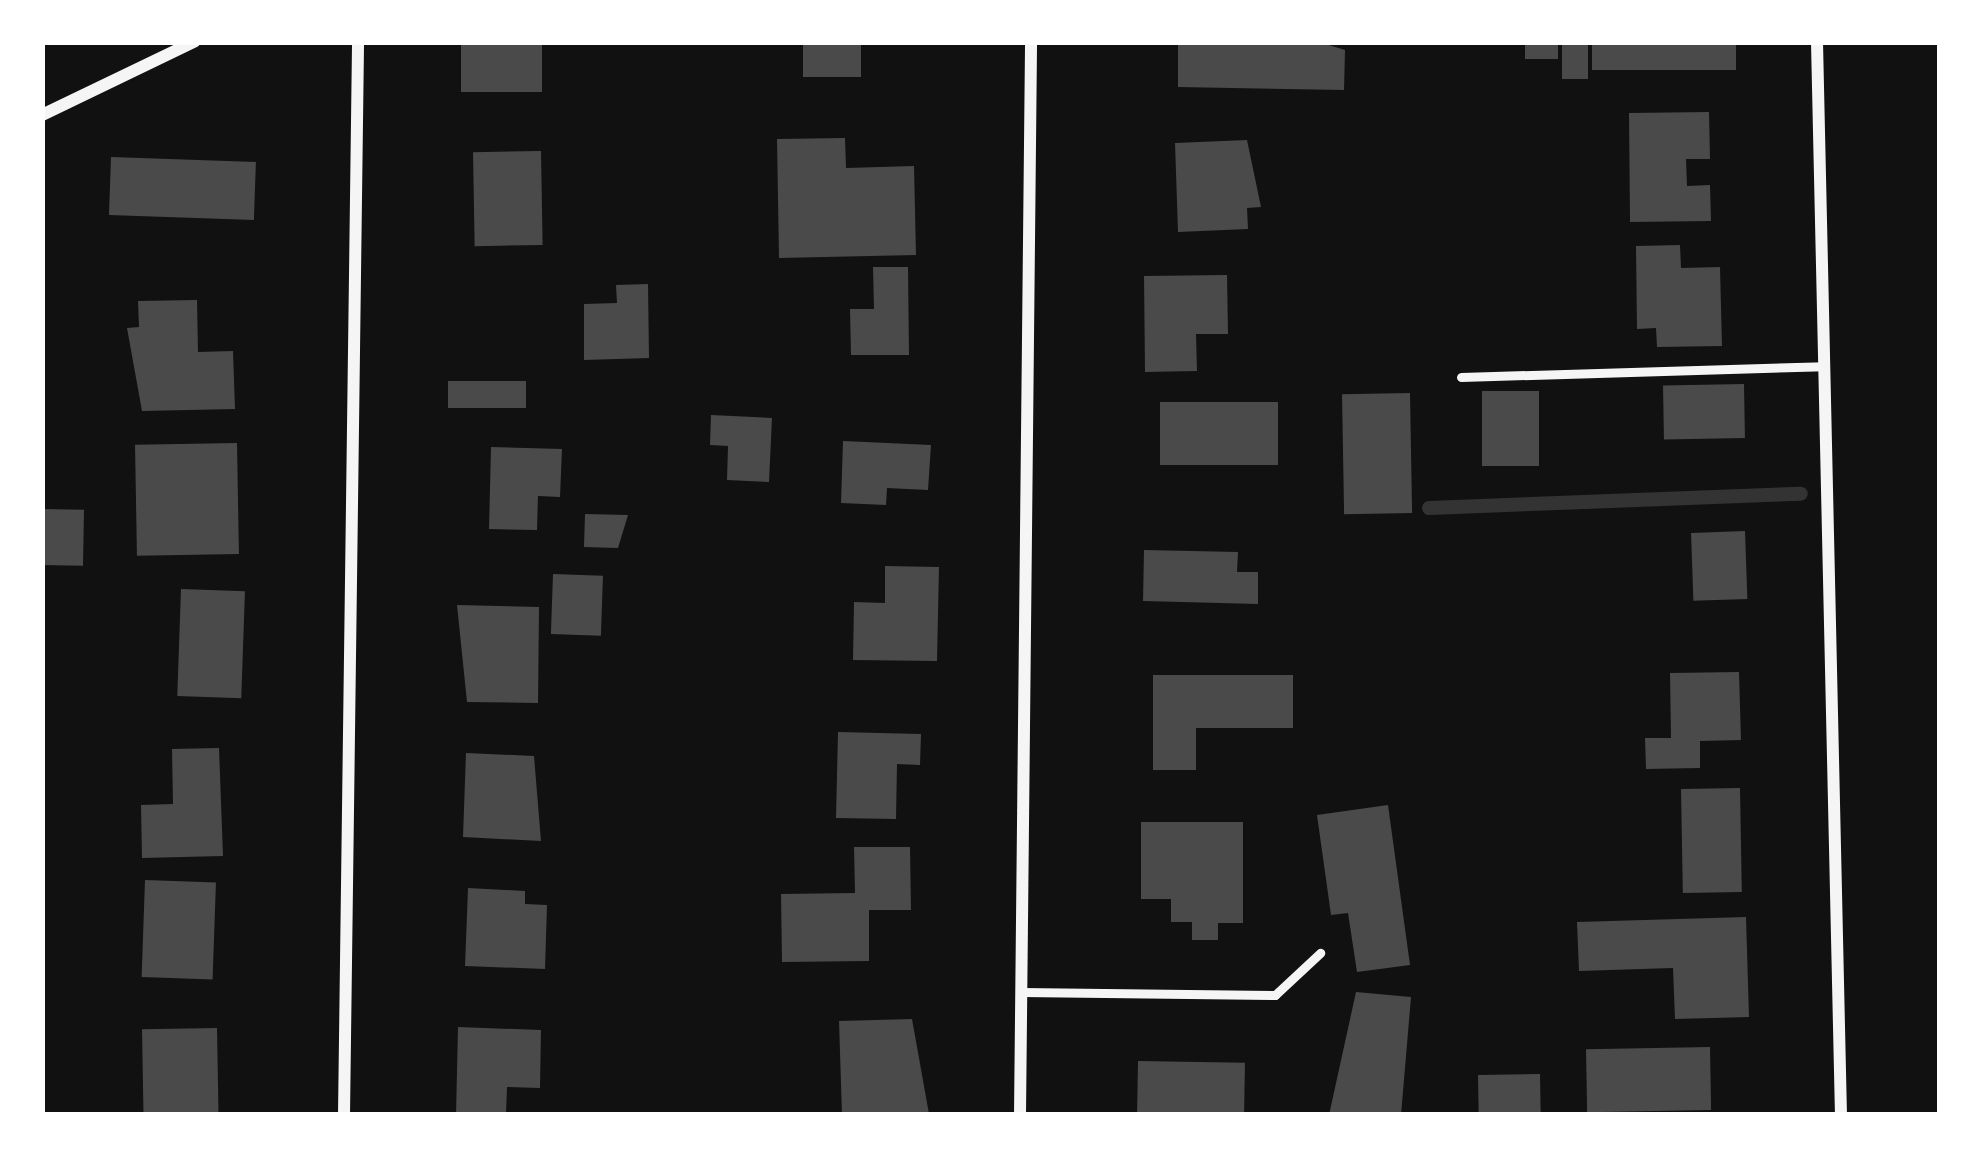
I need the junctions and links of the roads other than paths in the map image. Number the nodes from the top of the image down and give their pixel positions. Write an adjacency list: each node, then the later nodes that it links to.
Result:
1 (194, 42): 5 (street)
2 (358, 42): 10 (street)
3 (1031, 42): 9 (street)
4 (1817, 42): 6 (street)
5 (42, 115)
6 (1824, 366): 7 (lane); 12 (street)
7 (1461, 377)
8 (1320, 952): 9 (lane)
9 (1021, 992): 11 (street)
10 (344, 1115)
11 (1020, 1115)
12 (1841, 1115)

